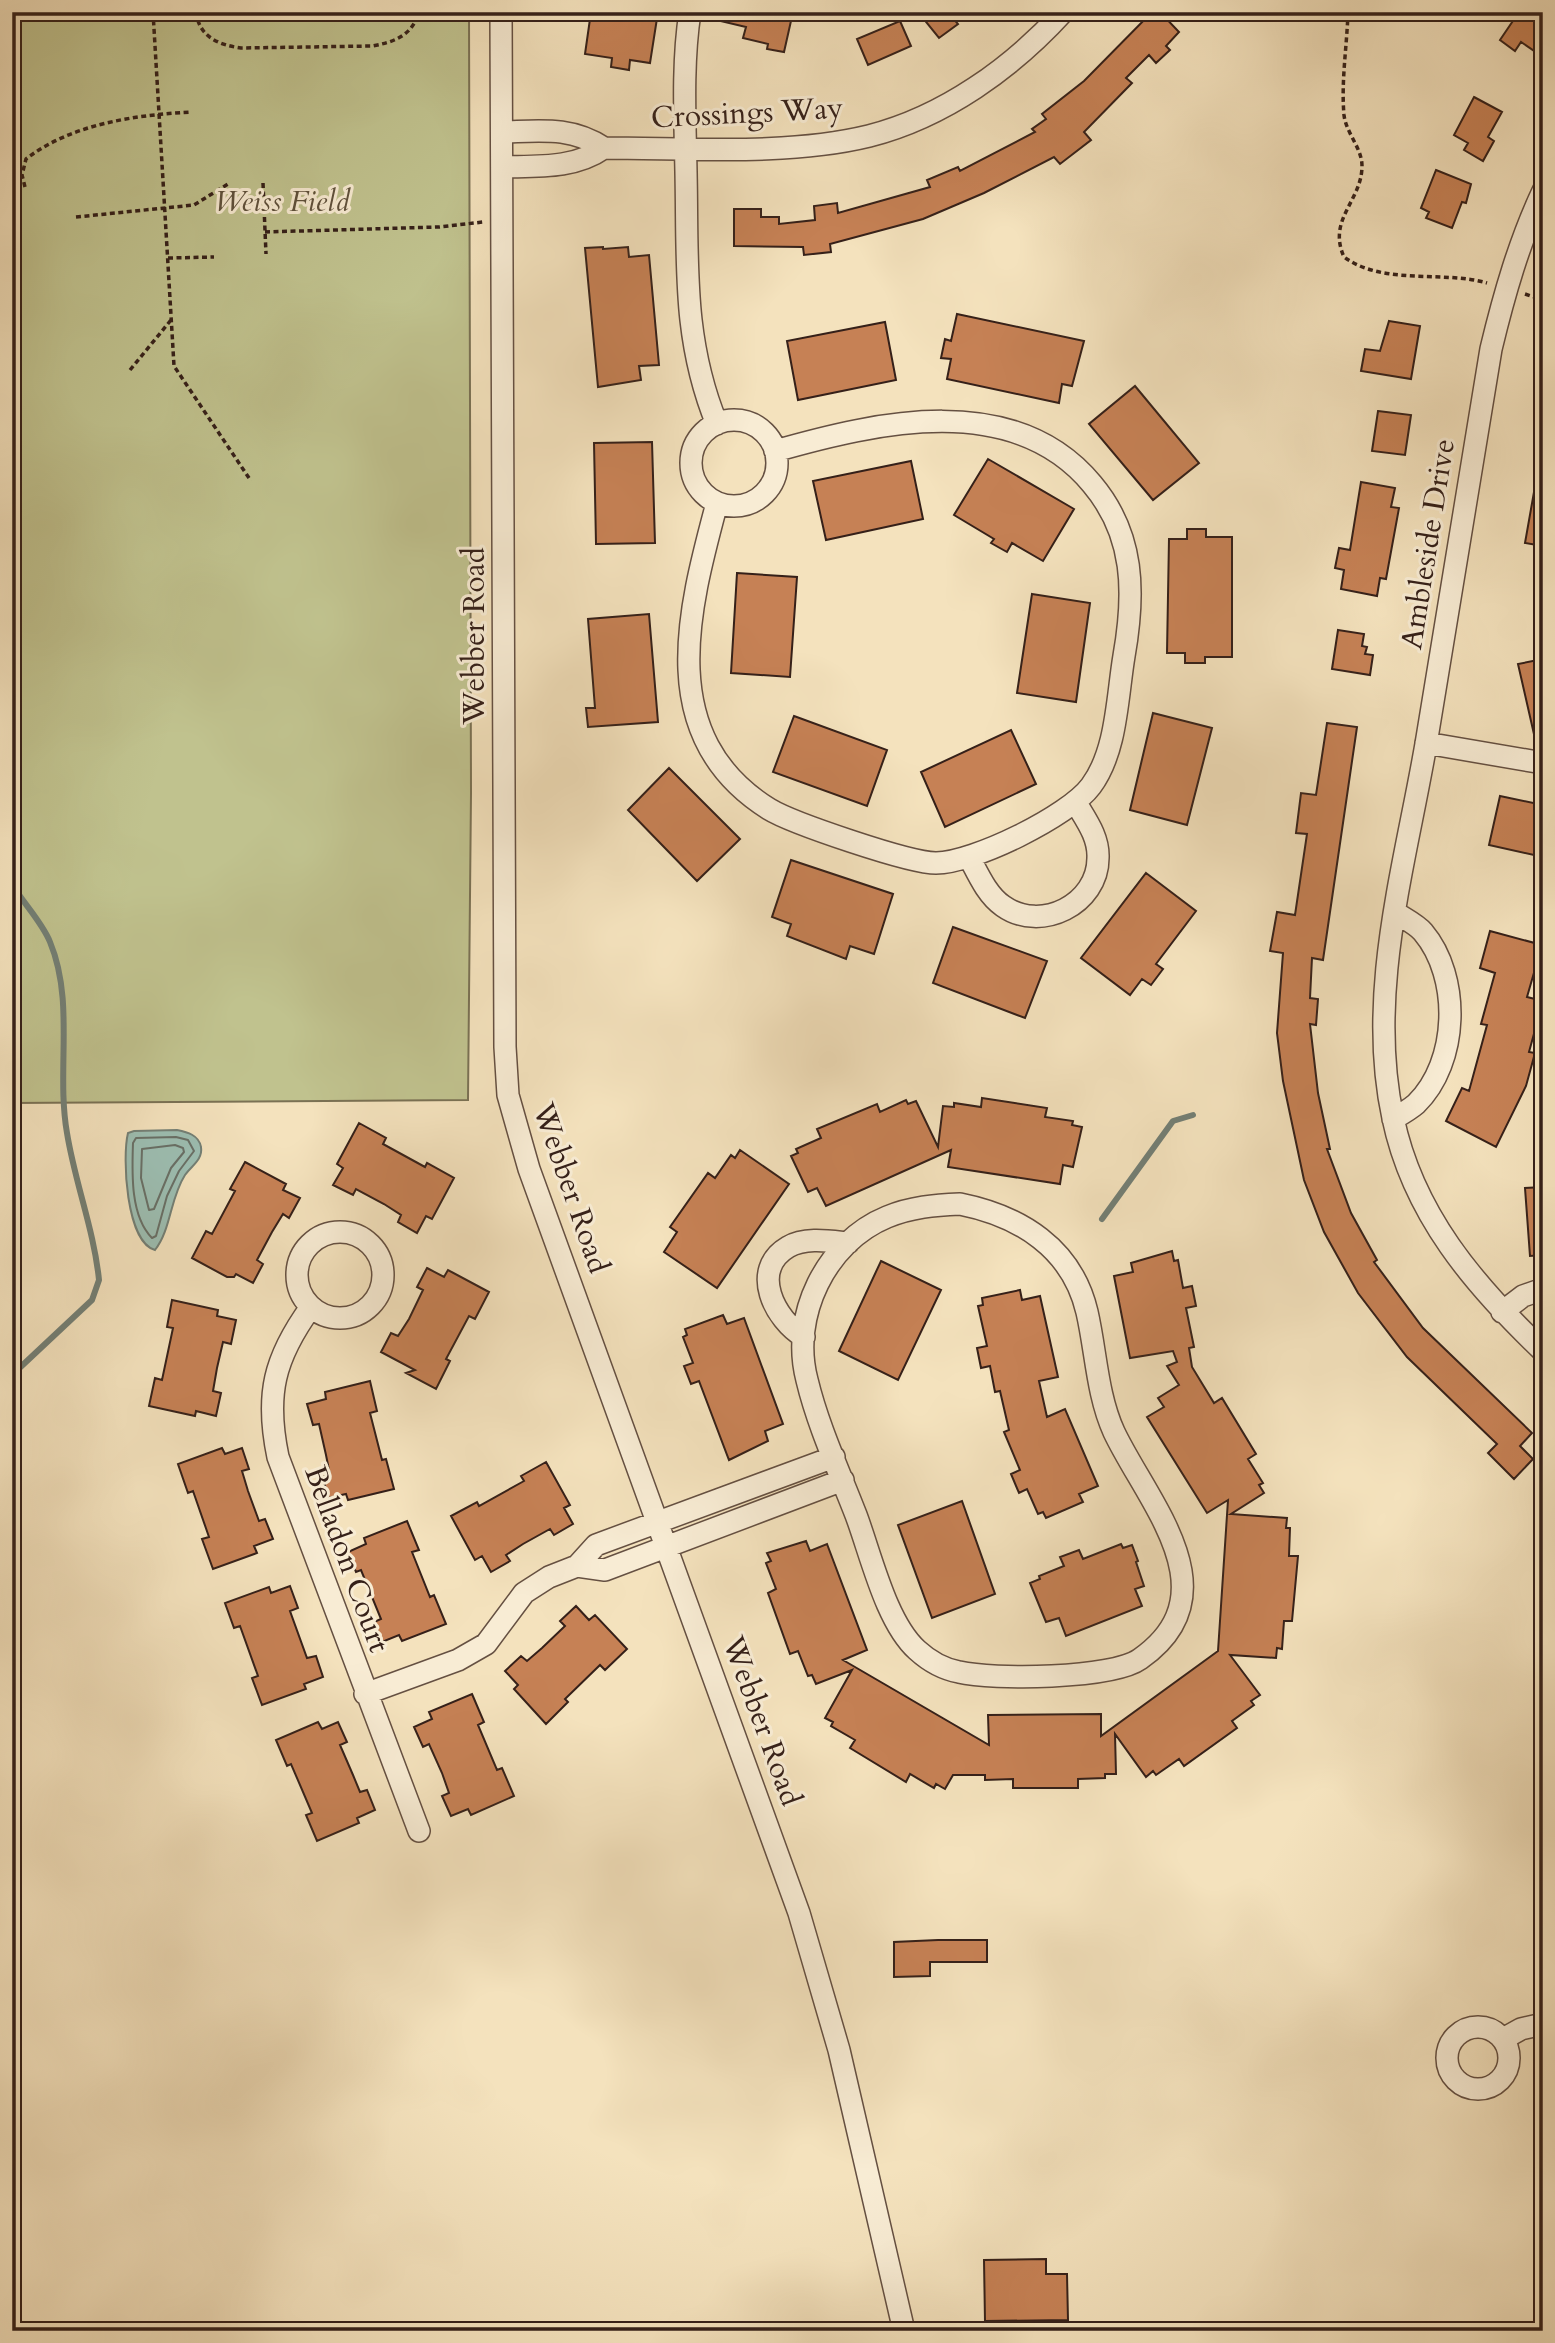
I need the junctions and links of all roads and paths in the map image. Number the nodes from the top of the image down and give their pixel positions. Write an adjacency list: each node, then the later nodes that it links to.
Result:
1 (153, 12): 9 (path)
2 (196, 12): 3 (path)
3 (419, 12)
4 (502, 12): 10 (street, Webber Road)
5 (690, 12): 12 (street)
6 (1063, 12): 12 (street, Crossings Way)
7 (1348, 12): 25 (path)
8 (191, 111): 9 (path)
9 (159, 114): 16 (path); 18 (path)
10 (502, 132): 11 (street, Crossings Way); 13 (street, Webber Road)
11 (604, 148): 12 (street, Crossings Way); 13 (street, Crossings Way)
12 (685, 148): 29 (street)
13 (502, 167): 47 (street, Webber Road)
14 (263, 183): 21 (path)
15 (228, 184): 18 (path)
16 (26, 187)
17 (1543, 191): 25 (street, Ambleside Drive)
18 (165, 208): 19 (path); 24 (path)
19 (76, 217)
20 (492, 222): 21 (path)
21 (265, 232): 22 (path)
22 (266, 254)
23 (214, 257): 24 (path)
24 (168, 258): 27 (path)
25 (1505, 288): 26 (path); 33 (street, Ambleside Drive)
26 (1543, 300)
27 (172, 318): 28 (path); 31 (path)
28 (130, 370)
29 (717, 424): 30 (street); 32 (street)
30 (775, 451): 32 (street); 35 (street)
31 (251, 481)
32 (717, 503): 36 (street)
33 (1426, 743): 34 (street); 37 (street, Ambleside Drive)
34 (1543, 763)
35 (1076, 803): 36 (street); 36 (street)
36 (969, 857)
37 (1396, 913): 38 (street, Ambleside Drive); 38 (street)
38 (1393, 1119): 42 (street, Ambleside Drive)
39 (848, 1243): 43 (street); 43 (street); 46 (street)
40 (1543, 1289): 42 (street)
41 (311, 1307): 41 (street); 50 (street, Belladon Court)
42 (1502, 1312): 44 (street, Ambleside Drive)
43 (804, 1337): 45 (street)
44 (1543, 1351)
45 (834, 1457): 46 (street); 47 (street)
46 (843, 1480): 48 (street)
47 (658, 1520): 48 (street, Webber Road); 49 (street)
48 (667, 1549): 49 (street); 54 (street, Webber Road)
49 (577, 1566): 50 (street)
50 (365, 1695): 51 (street, Belladon Court)
51 (419, 1831)
52 (1543, 2024): 53 (street)
53 (1503, 2039)
54 (904, 2331)

